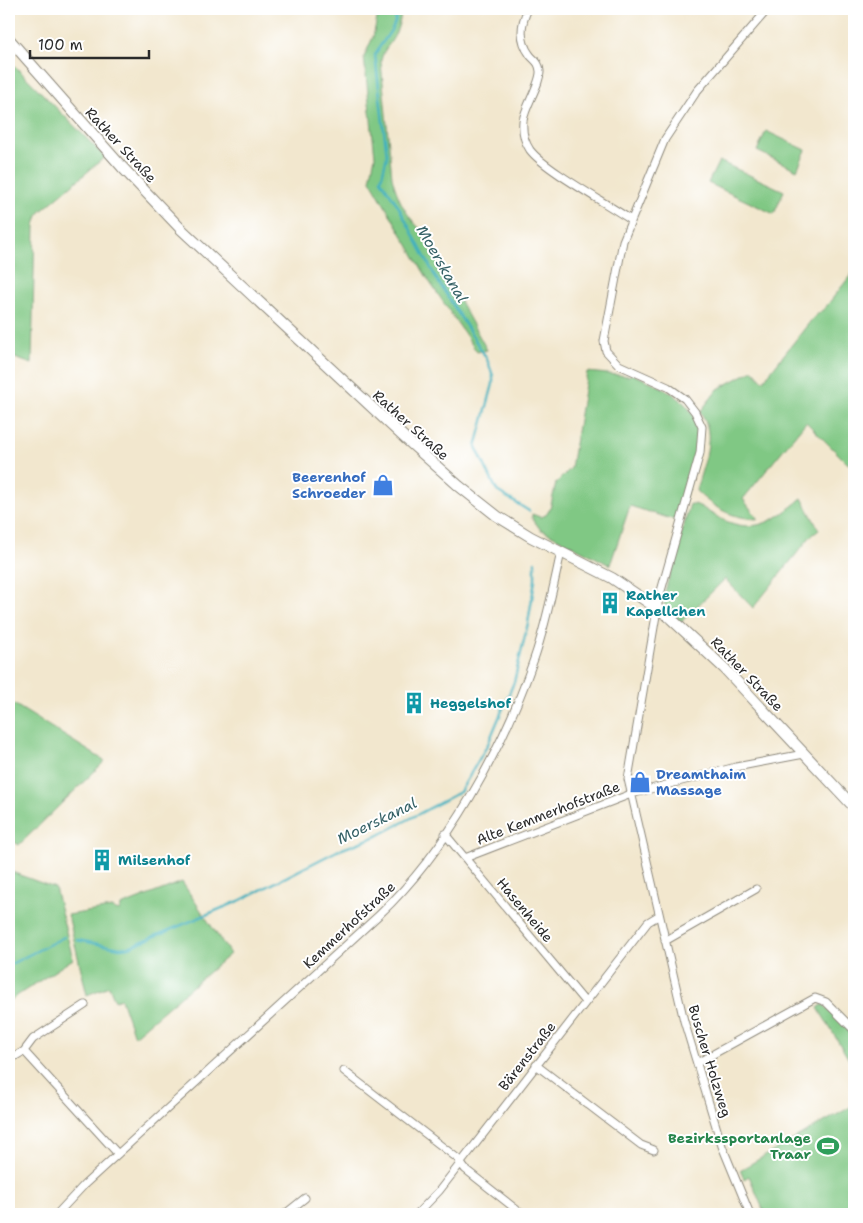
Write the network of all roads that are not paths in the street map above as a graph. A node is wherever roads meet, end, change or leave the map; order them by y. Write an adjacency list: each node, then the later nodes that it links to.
1 (528, 9): 6 (street)
2 (768, 9): 6 (street, Alte Kemmerhofstraße)
3 (9, 39): 5 (street, Rather Straße)
4 (9, 50): 5 (street, Rather Straße)
5 (36, 71): 7 (street, Rather Straße)
6 (630, 220): 8 (street, Alte Kemmerhofstraße)
7 (561, 552): 8 (street, Rather Straße); 12 (street, Kemmerhofstraße)
8 (657, 609): 9 (street, Rather Straße); 10 (street, Alte Kemmerhofstraße)
9 (804, 754): 10 (street); 11 (street, Rather Straße)
10 (631, 794): 13 (street, Alte Kemmerhofstraße); 15 (street, Buscher Holzweg)
11 (854, 807)
12 (445, 834): 13 (street, Hasenheide); 26 (street, Kemmerhofstraße)
13 (465, 858): 17 (street, Hasenheide)
14 (756, 889): 16 (street)
15 (658, 916): 16 (street, Buscher Holzweg); 17 (street, Bärenstraße)
16 (665, 941): 22 (street, Buscher Holzweg)
17 (585, 1002): 23 (street, Bärenstraße)
18 (85, 1005): 20 (street)
19 (854, 1030): 22 (street)
20 (24, 1051): 21 (street); 26 (street)
21 (9, 1060)
22 (697, 1063): 33 (street, Buscher Holzweg)
23 (536, 1065): 25 (street); 27 (street, Bärenstraße)
24 (344, 1071): 27 (street)
25 (654, 1150)
26 (118, 1154): 29 (street, Kemmerhofstraße)
27 (461, 1163): 31 (street, Bärenstraße); 32 (street)
28 (305, 1198): 30 (street)
29 (57, 1214)
30 (285, 1214)
31 (417, 1214)
32 (522, 1214)
33 (750, 1214)

